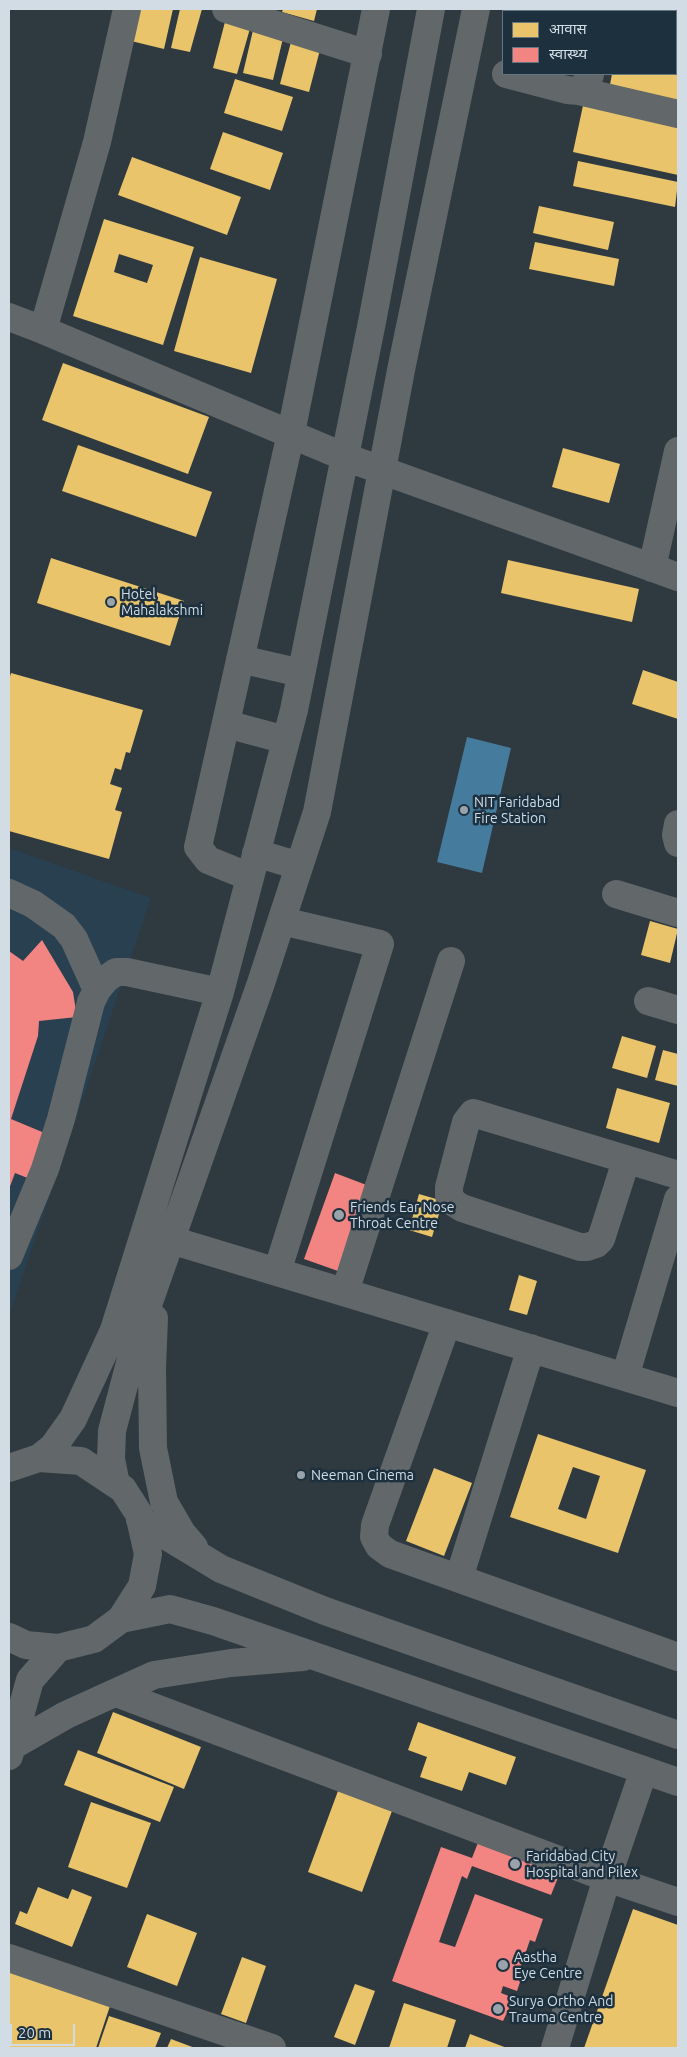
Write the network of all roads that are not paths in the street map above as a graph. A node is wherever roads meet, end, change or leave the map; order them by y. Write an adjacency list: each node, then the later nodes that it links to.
1 (127, 9): 13 (street)
2 (226, 9): 6 (street)
3 (376, 9): 6 (street)
4 (431, 9): 16 (street)
5 (476, 9): 7 (street)
6 (368, 54): 14 (street)
7 (466, 63): 8 (street); 17 (street)
8 (502, 72)
9 (512, 75): 10 (street)
10 (585, 82): 11 (street)
11 (678, 114)
12 (9, 317): 13 (street)
13 (44, 330): 14 (street)
14 (291, 433): 16 (street); 20 (street)
15 (678, 451): 18 (street)
16 (345, 457): 17 (street); 21 (street)
17 (382, 470): 18 (street); 27 (street)
18 (652, 568): 19 (street)
19 (678, 578)
20 (240, 659): 21 (street); 22 (street)
21 (302, 673): 23 (street)
22 (226, 724): 23 (street); 26 (street)
23 (286, 740): 26 (street)
24 (678, 824): 25 (street)
25 (678, 843)
26 (253, 865): 27 (street); 34 (street)
27 (299, 866): 31 (street)
28 (9, 893): 33 (street)
29 (616, 894): 30 (street)
30 (678, 912)
31 (282, 920): 40 (street); 42 (street)
32 (451, 961): 44 (street)
33 (97, 990): 34 (street); 41 (street)
34 (220, 992): 49 (street)
35 (648, 1001): 36 (street)
36 (678, 1010)
37 (626, 1161): 37 (street); 38 (street)
38 (678, 1175)
39 (678, 1198): 47 (street)
40 (171, 1240): 42 (street); 43 (street)
41 (9, 1256)
42 (277, 1272): 44 (street)
43 (156, 1284): 51 (street); 53 (street)
44 (345, 1292): 45 (street)
45 (447, 1323): 46 (street); 54 (street)
46 (531, 1348): 47 (street); 54 (street)
47 (625, 1377): 48 (street)
48 (678, 1393)
49 (39, 1458): 50 (street); 51 (street)
50 (9, 1468)
51 (116, 1484): 52 (street)
52 (140, 1520): 53 (street); 55 (street)
53 (205, 1559): 61 (street)
54 (460, 1578): 59 (street)
55 (121, 1619): 57 (street); 58 (street)
56 (9, 1637): 57 (street)
57 (58, 1648): 62 (street)
58 (314, 1656): 60 (street); 63 (street)
59 (678, 1657)
60 (116, 1693): 62 (street); 65 (street)
61 (678, 1735)
62 (10, 1751)
63 (644, 1770): 64 (street); 65 (street)
64 (678, 1782)
65 (607, 1878): 66 (street); 69 (street)
66 (678, 1902)
67 (9, 1958): 68 (street)
68 (272, 2048)
69 (555, 2048)

